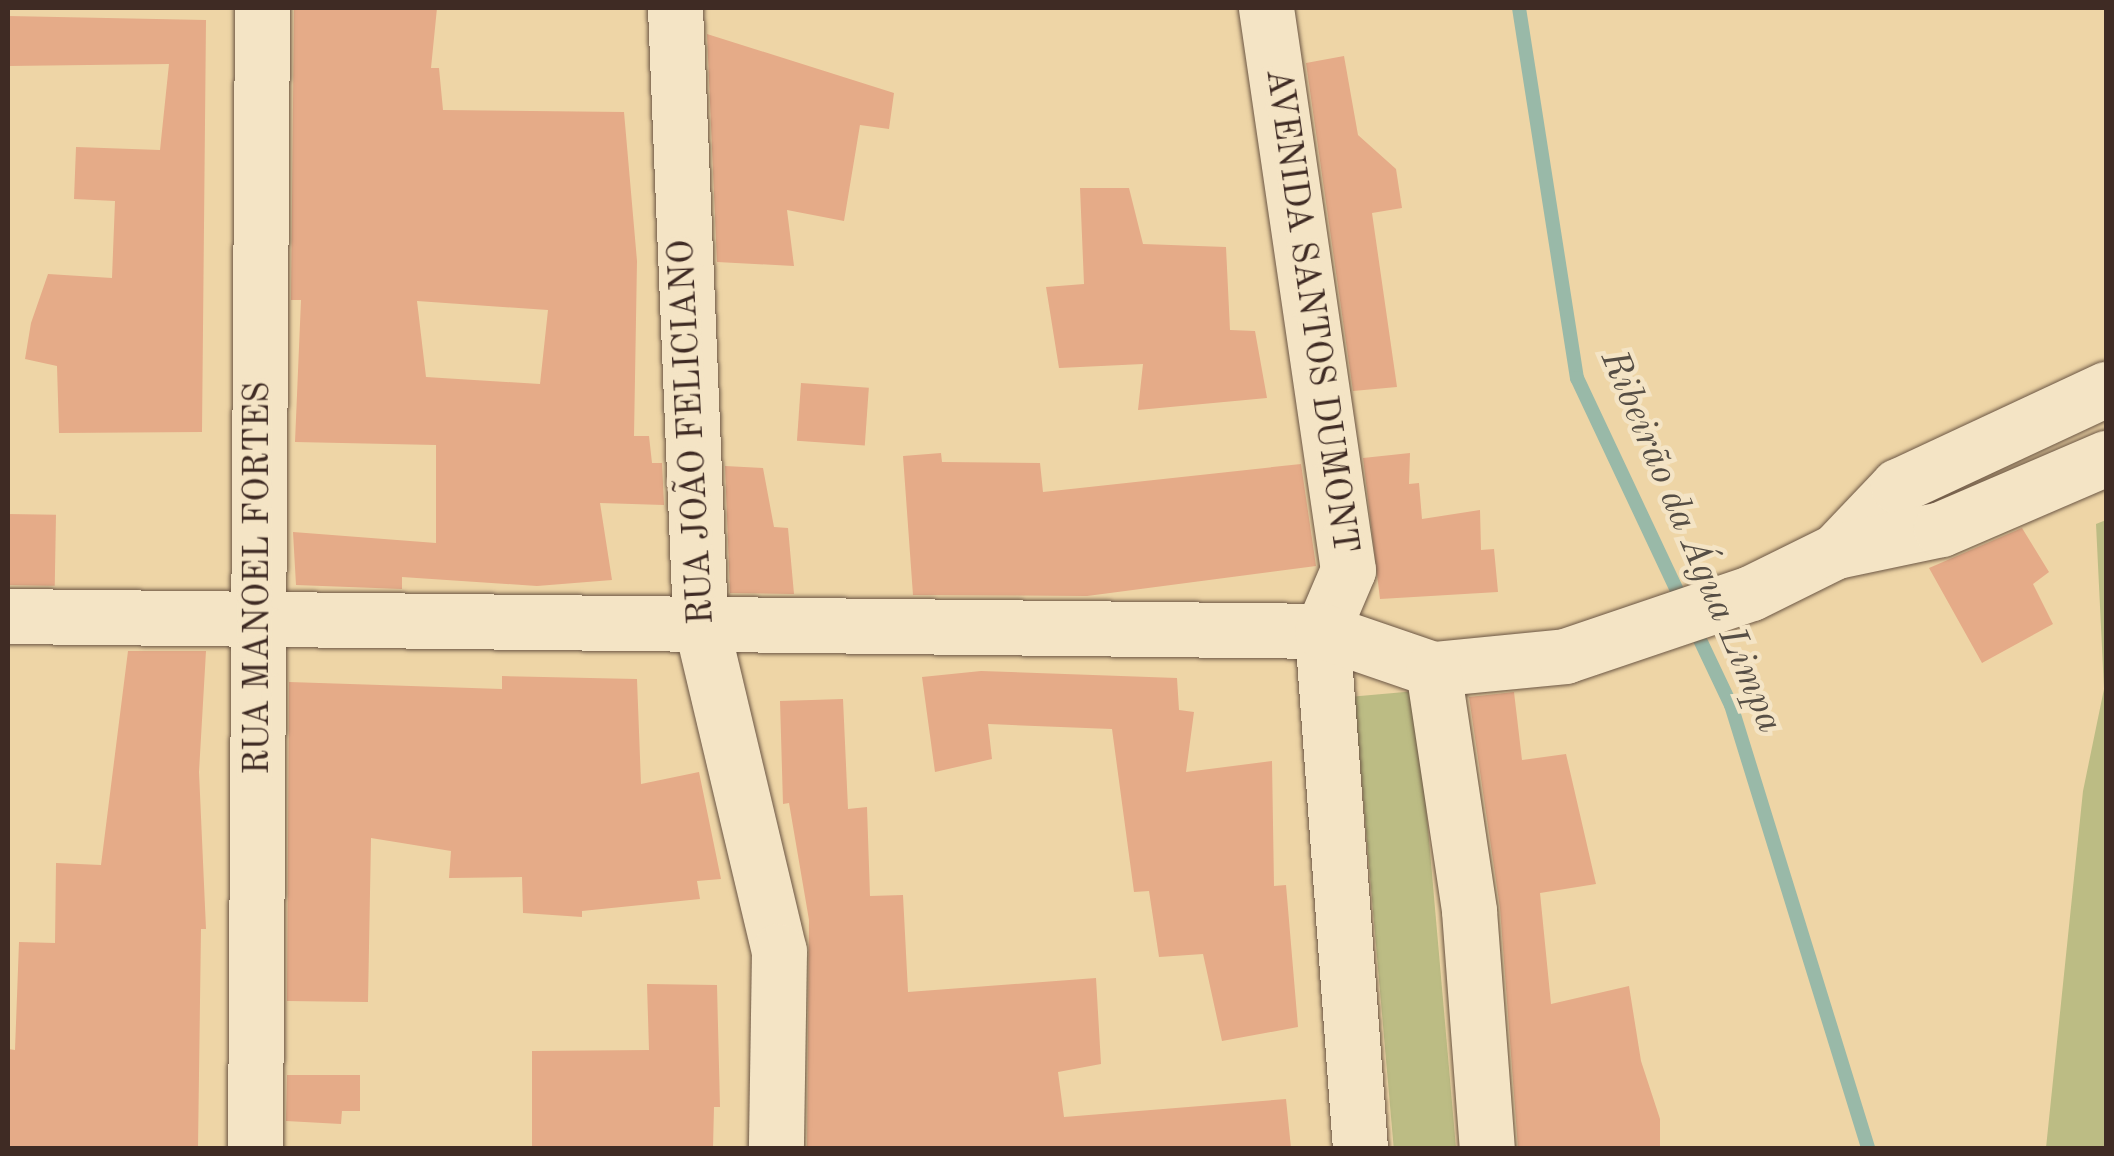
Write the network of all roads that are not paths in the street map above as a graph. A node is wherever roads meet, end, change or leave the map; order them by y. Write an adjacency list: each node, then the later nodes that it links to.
1 (262, 8): 8 (street, RUA MANOEL FORTES)
2 (675, 8): 9 (street, RUA JOÃO FELICIANO)
3 (1266, 8): 10 (street, AVENIDA SANTOS DUMONT)
4 (2106, 389): 6 (street)
5 (2106, 458): 6 (street)
6 (1836, 552): 11 (street)
7 (8, 616): 8 (street)
8 (260, 616): 9 (street); 12 (street, RUA MANOEL FORTES)
9 (700, 620): 10 (street); 13 (street, RUA JOÃO FELICIANO)
10 (1322, 631): 11 (street); 14 (street, AVENIDA SANTOS DUMONT)
11 (1433, 669): 15 (street)
12 (254, 1148)
13 (776, 1148)
14 (1360, 1148)
15 (1487, 1148)

